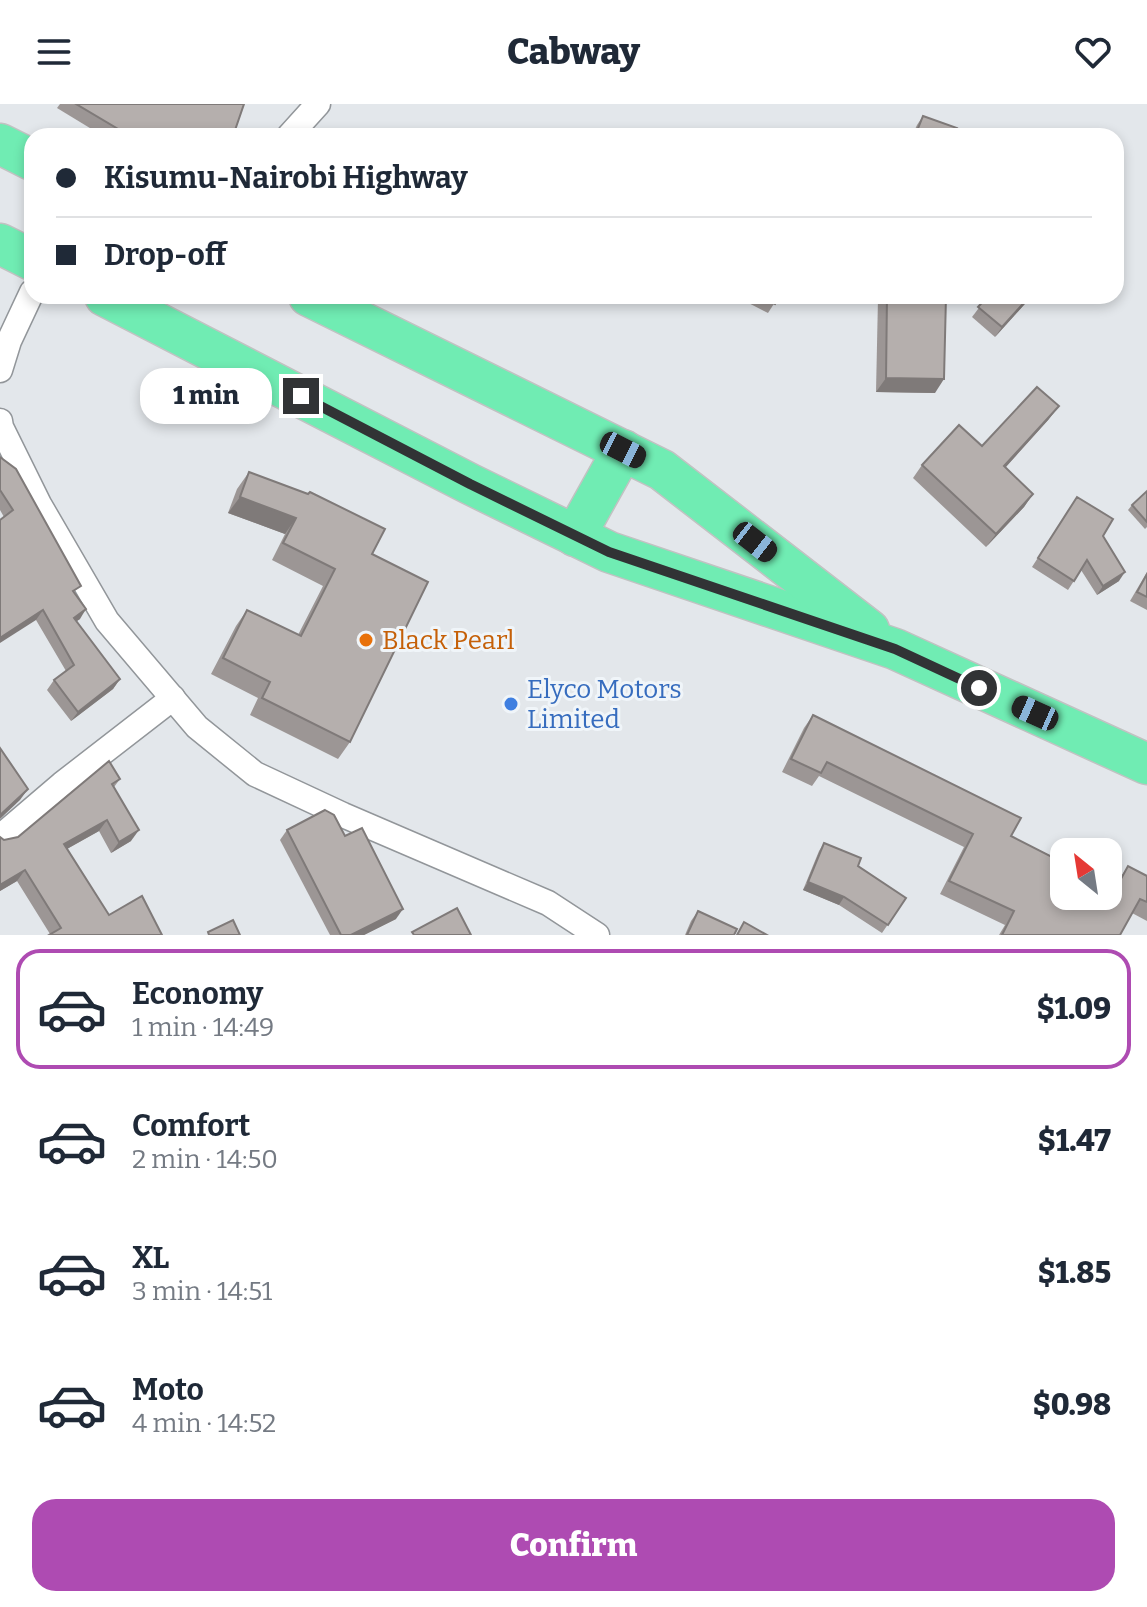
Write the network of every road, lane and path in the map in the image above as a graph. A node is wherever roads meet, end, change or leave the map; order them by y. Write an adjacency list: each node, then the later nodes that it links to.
1 (318, 104): 2 (street)
2 (296, 128)
3 (0, 144): 4 (highway)
4 (24, 156)
5 (0, 244): 6 (highway)
6 (24, 256)
7 (26, 304): 10 (street)
8 (121, 304): 14 (highway)
9 (325, 304): 13 (highway)
10 (4, 344): 11 (street)
11 (0, 370)
12 (0, 421): 16 (street)
13 (623, 450): 14 (highway); 15 (highway)
14 (575, 536): 15 (highway)
15 (895, 649): 17 (highway)
16 (173, 698): 18 (street); 19 (street)
17 (1147, 764)
18 (0, 837)
19 (597, 935)

